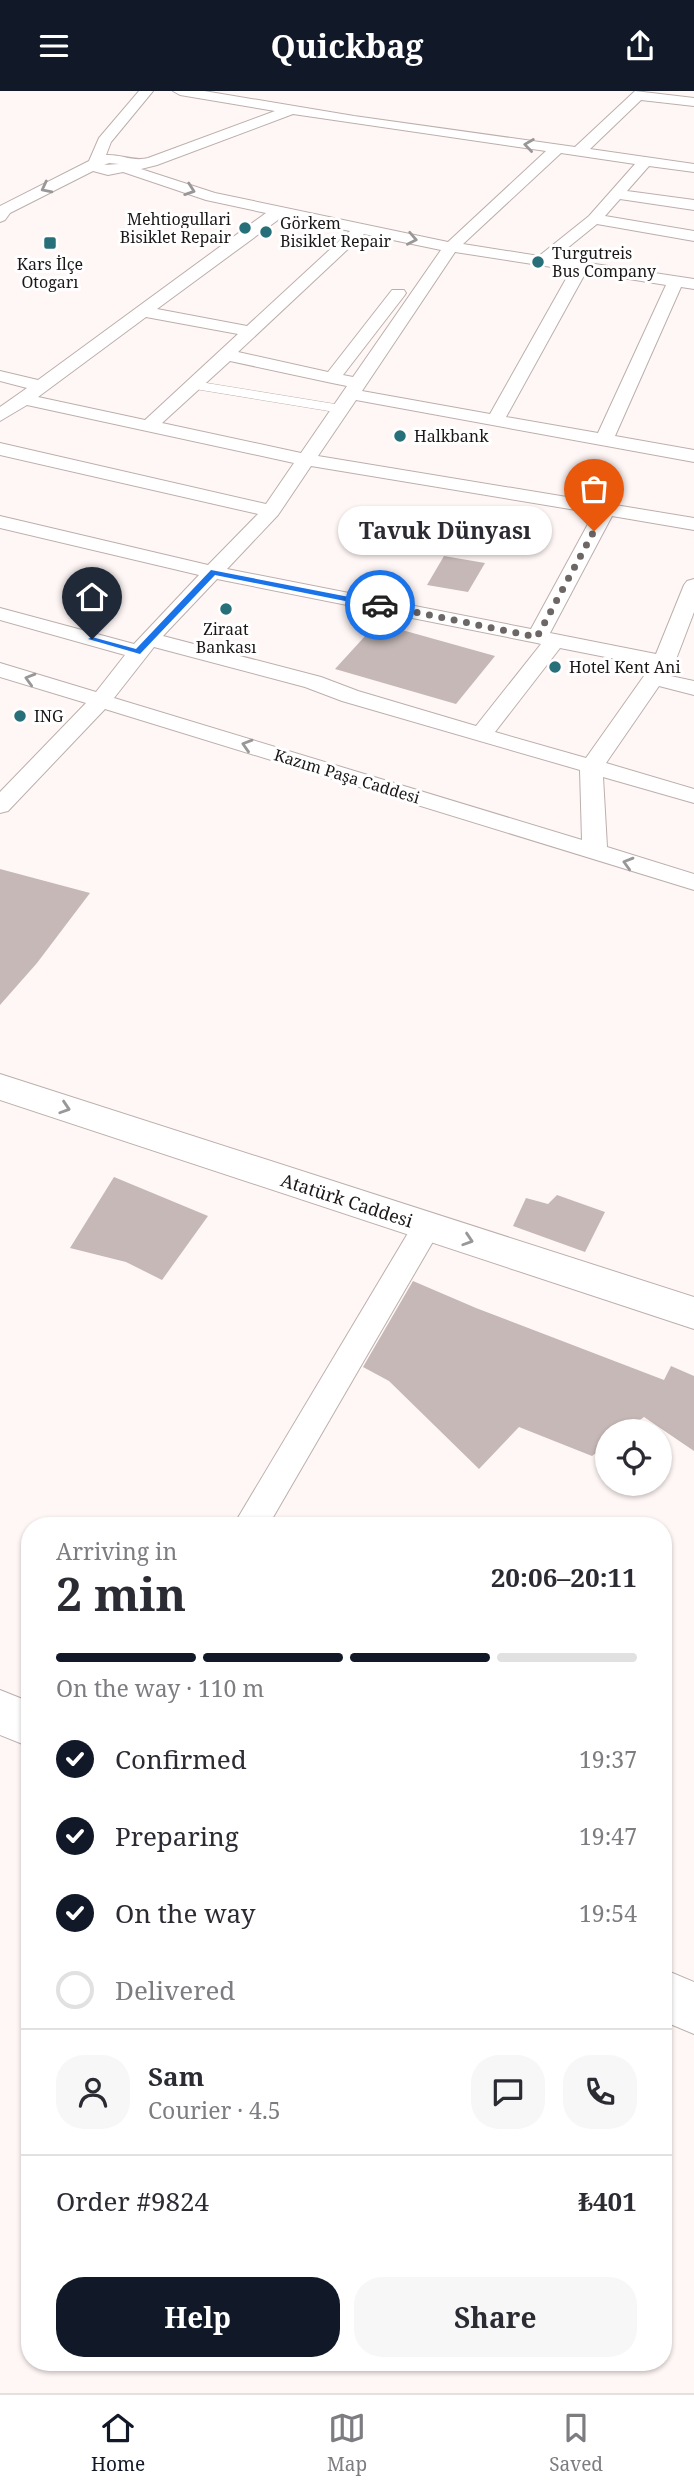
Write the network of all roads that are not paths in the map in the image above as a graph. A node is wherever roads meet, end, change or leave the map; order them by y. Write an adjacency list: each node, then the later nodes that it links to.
1 (146, 91): 9 (street)
2 (180, 91): 5 (street)
3 (640, 94): 4 (street); 7 (street)
4 (694, 102)
5 (294, 109): 6 (street, one-way to 5); 11 (street)
6 (557, 149): 7 (street); 21 (street)
7 (578, 152): 8 (street)
8 (645, 161): 10 (street); 14 (street)
9 (95, 164): 11 (street); 17 (street, one-way to 17)
10 (694, 168)
11 (122, 169): 12 (street); 16 (street, one-way to 16)
12 (95, 182)
13 (71, 194): 17 (street)
14 (616, 194): 15 (street); 18 (street)
15 (694, 205)
16 (278, 212): 19 (street); 25 (street)
17 (0, 219)
18 (594, 219): 20 (street); 22 (street)
19 (361, 229): 21 (street, one-way to 21); 26 (street)
20 (694, 236)
21 (449, 251): 22 (street); 29 (street); 32 (street)
22 (542, 261): 23 (street)
23 (581, 267): 24 (street); 35 (street)
24 (685, 282): 37 (street)
25 (142, 311): 26 (street); 31 (street)
26 (252, 332): 27 (street)
27 (228, 355): 29 (street); 30 (street)
28 (0, 376): 31 (street)
29 (332, 378): 32 (street)
30 (194, 385): 32 (street); 36 (street)
31 (41, 386): 33 (street)
32 (350, 396): 35 (street); 40 (street)
33 (24, 399): 34 (street); 36 (street)
34 (0, 416)
35 (495, 420): 37 (street)
36 (149, 426): 40 (street)
37 (604, 440): 39 (street)
38 (0, 449): 42 (street)
39 (694, 456)
40 (306, 460): 41 (street); 42 (street)
41 (606, 509): 44 (street); 48 (street)
42 (271, 511): 45 (street)
43 (0, 522): 45 (street)
44 (694, 524)
45 (214, 572): 48 (street); 49 (street)
46 (694, 585): 51 (street)
47 (0, 614): 49 (street)
48 (546, 639): 51 (street); 54 (street)
49 (143, 645): 53 (street); 54 (street)
50 (0, 670): 53 (street, Kazım Paşa Caddesi, one-way to 50)
51 (658, 670): 52 (street); 55 (street)
52 (694, 688)
53 (101, 700): 57 (street); 58 (street, Kazım Paşa Caddesi, one-way to 53)
54 (481, 735): 55 (street)
55 (592, 768): 56 (street); 58 (street)
56 (694, 796)
57 (0, 806)
58 (594, 853): 59 (street, Kazım Paşa Caddesi, one-way to 58)
59 (694, 882)
60 (0, 1087): 61 (street, Atatürk Caddesi, one-way to 61)
61 (427, 1226): 62 (street, Atatürk Caddesi, one-way to 62); 63 (street)
62 (694, 1313)
63 (255, 1517)
64 (0, 1712): 65 (street)
65 (21, 1721)
66 (672, 1999): 67 (street)
67 (694, 2008)

